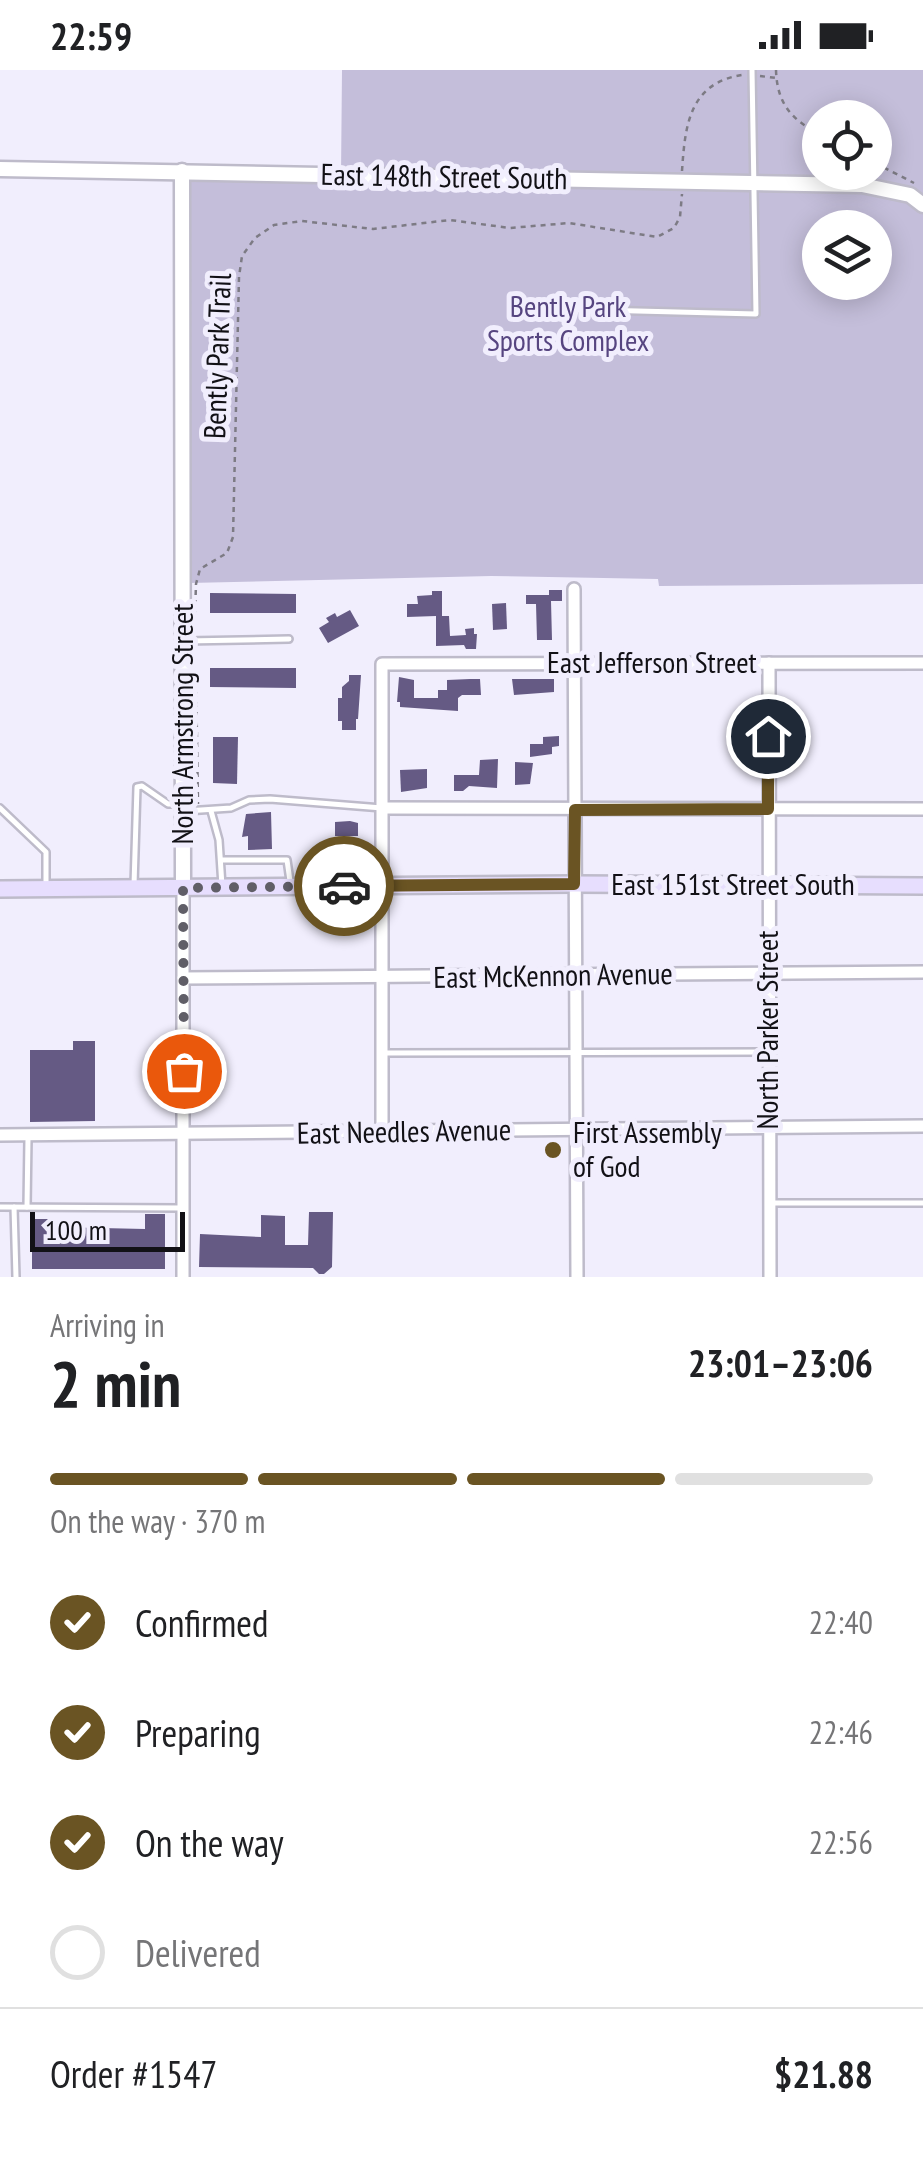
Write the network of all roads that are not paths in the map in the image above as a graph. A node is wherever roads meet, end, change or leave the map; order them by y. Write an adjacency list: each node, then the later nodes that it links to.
1 (752, 73): 4 (lane)
2 (0, 169): 3 (street, East 148th Street South)
3 (182, 171): 4 (street, East 148th Street South); 13 (street, North Armstrong Street)
4 (753, 183): 5 (street, East 148th Street South); 10 (lane)
5 (802, 184)
6 (889, 190): 9 (street)
7 (892, 190): 8 (street, East 148th Street South)
8 (923, 206)
9 (923, 216)
10 (519, 308)
11 (574, 589): 15 (street)
12 (288, 639): 13 (lane)
13 (187, 640): 18 (street, North Armstrong Street)
14 (769, 662): 15 (street, East Jefferson Street); 16 (street, East Jefferson Street); 21 (street, North Parker Street)
15 (576, 663): 19 (street, East Jefferson Street); 22 (street)
16 (923, 663)
17 (0, 808): 31 (lane)
18 (188, 808): 23 (lane); 32 (lane); 33 (street, North Armstrong Street)
19 (382, 808): 22 (street); 23 (lane); 26 (street)
20 (923, 808): 21 (street)
21 (768, 809): 22 (street); 27 (street, North Parker Street)
22 (575, 810): 25 (street)
23 (211, 811): 24 (lane)
24 (222, 860): 29 (lane); 34 (lane)
25 (574, 884): 26 (main road, East 151st Street South); 27 (main road, East 151st Street South); 36 (street)
26 (381, 886): 29 (main road, East 151st Street South); 39 (street)
27 (768, 886): 28 (main road, East 151st Street South); 37 (street, North Parker Street)
28 (923, 886)
29 (290, 887): 34 (main road, East 151st Street South)
30 (0, 888): 31 (main road, East 151st Street South)
31 (46, 888): 32 (main road, East 151st Street South)
32 (134, 888): 33 (main road, East 151st Street South)
33 (183, 888): 34 (main road, East 151st Street South); 38 (street, North Armstrong Street)
34 (222, 888)
35 (923, 972): 37 (street, East McKennon Avenue)
36 (576, 974): 37 (street, East McKennon Avenue); 39 (street, East McKennon Avenue); 40 (street)
37 (768, 974): 41 (street, North Parker Street)
38 (184, 978): 39 (street, East McKennon Avenue); 47 (street, North Armstrong Street)
39 (382, 978): 42 (street)
40 (575, 1052): 41 (lane); 42 (lane); 46 (street)
41 (768, 1052): 44 (street, North Parker Street)
42 (382, 1053): 45 (street)
43 (923, 1126): 44 (street, East Needles Avenue)
44 (768, 1128): 46 (street, East Needles Avenue); 50 (street, North Parker Street)
45 (382, 1130): 46 (street, East Needles Avenue); 47 (street, East Needles Avenue)
46 (574, 1130): 58 (street)
47 (184, 1134): 49 (street, East Needles Avenue); 55 (street, North Armstrong Street)
48 (0, 1135): 49 (street, East Needles Avenue)
49 (28, 1135): 54 (lane)
50 (769, 1203): 51 (lane); 59 (street, North Parker Street)
51 (923, 1203)
52 (0, 1207): 53 (lane)
53 (14, 1208): 54 (lane); 56 (lane)
54 (27, 1208): 55 (lane)
55 (183, 1208): 57 (street, North Armstrong Street)
56 (16, 1277)
57 (183, 1277)
58 (577, 1277)
59 (770, 1277)

